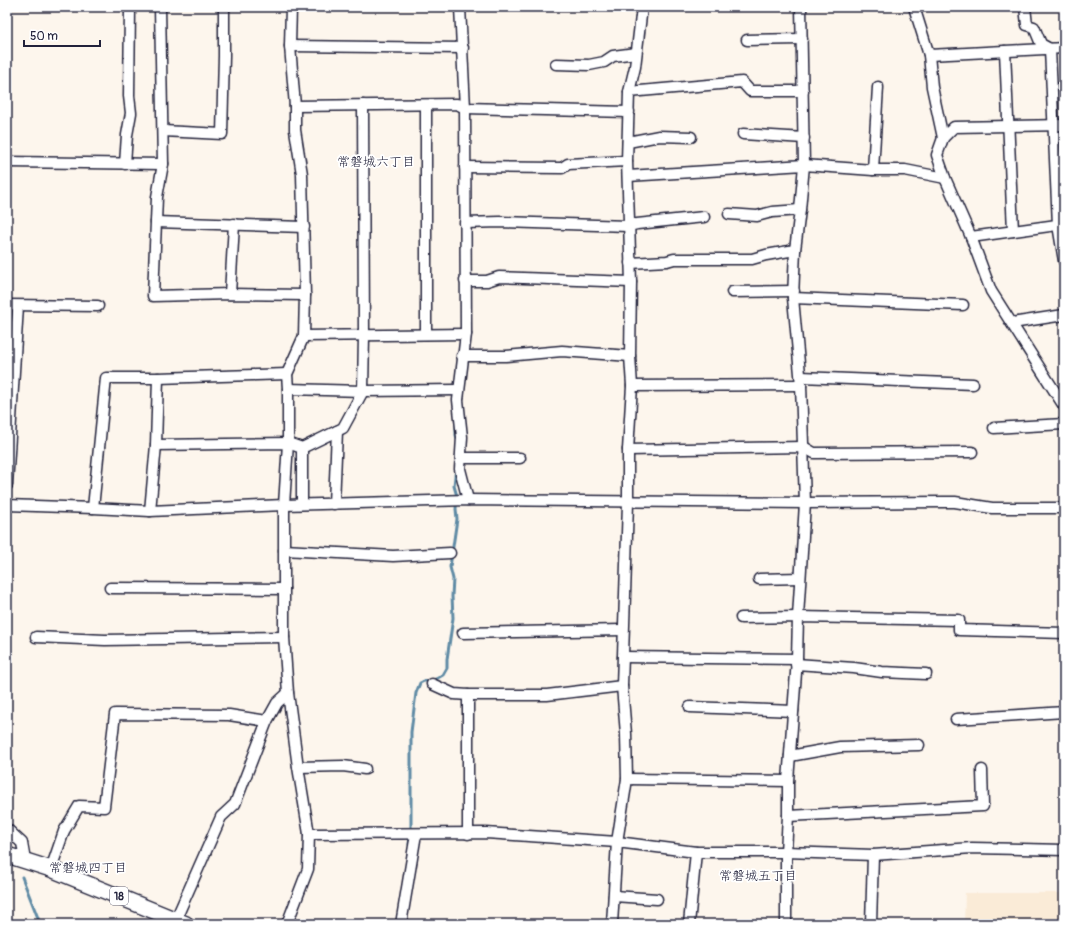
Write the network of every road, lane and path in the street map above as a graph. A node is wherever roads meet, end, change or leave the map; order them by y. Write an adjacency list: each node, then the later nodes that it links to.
1 (130, 7): 39 (street)
2 (160, 7): 31 (street)
3 (224, 7): 31 (street)
4 (291, 7): 12 (street)
5 (460, 7): 13 (street)
6 (642, 7): 17 (street)
7 (801, 7): 10 (street)
8 (914, 7): 18 (street)
9 (1025, 7): 15 (street)
10 (802, 39): 11 (street); 21 (street)
11 (747, 40)
12 (290, 46): 13 (street); 24 (street)
13 (462, 48): 26 (street)
14 (1064, 48): 15 (street)
15 (1050, 49): 16 (street); 28 (street)
16 (1005, 51): 18 (street); 30 (street)
17 (636, 53): 19 (street); 22 (street)
18 (929, 55): 35 (street)
19 (556, 64)
20 (878, 87): 43 (street)
21 (803, 91): 22 (street); 34 (street)
22 (629, 92): 27 (street)
23 (426, 105): 25 (street); 26 (street); 72 (street)
24 (295, 106): 25 (street); 54 (street)
25 (363, 106): 74 (street)
26 (466, 108): 27 (street); 42 (street)
27 (629, 112): 36 (street)
28 (1053, 124): 29 (street); 30 (street); 52 (street)
29 (1064, 124)
30 (1008, 126): 35 (street); 55 (street)
31 (163, 131): 40 (street)
32 (743, 134): 34 (street)
33 (691, 137): 36 (street)
34 (804, 138): 41 (street)
35 (943, 138): 45 (street)
36 (628, 142): 37 (street)
37 (627, 161): 42 (street); 44 (street)
38 (7, 162): 39 (street)
39 (124, 164): 40 (street)
40 (163, 164): 49 (street)
41 (804, 165): 43 (street); 44 (street); 46 (street)
42 (465, 167): 50 (street)
43 (873, 170): 45 (street)
44 (628, 176): 53 (street)
45 (946, 178): 56 (street)
46 (800, 210): 47 (street); 57 (street)
47 (728, 214)
48 (704, 217): 53 (street)
49 (156, 222): 51 (street); 63 (street)
50 (465, 223): 53 (street); 60 (street)
51 (234, 224): 54 (street); 63 (street)
52 (1061, 224): 55 (street); 58 (street)
53 (628, 226): 59 (street)
54 (304, 227): 64 (street)
55 (1012, 231): 56 (street)
56 (971, 237): 71 (street)
57 (795, 250): 59 (street); 65 (street)
58 (1064, 261)
59 (630, 263): 61 (street)
60 (465, 281): 61 (street); 73 (street)
61 (631, 282): 77 (street)
62 (732, 292): 65 (street)
63 (230, 294): 64 (street)
64 (305, 295): 75 (street)
65 (794, 295): 66 (street); 80 (street)
66 (963, 305)
67 (7, 306): 68 (street)
68 (18, 306): 69 (street); 98 (street)
69 (98, 306)
70 (1064, 315): 71 (street)
71 (1012, 324): 86 (street)
72 (426, 334): 73 (street); 74 (street)
73 (466, 334): 76 (street)
74 (364, 335): 75 (street); 85 (street)
75 (304, 336): 78 (street)
76 (462, 356): 77 (street); 84 (street)
77 (630, 356): 82 (street)
78 (287, 374): 79 (street); 83 (street)
79 (158, 378): 91 (street); 106 (street)
80 (801, 381): 81 (street); 82 (street); 92 (street)
81 (973, 384)
82 (632, 386): 94 (street)
83 (288, 389): 85 (street); 90 (street)
84 (458, 390): 85 (street); 96 (street)
85 (363, 391): 89 (street)
86 (1064, 406)
87 (1064, 424): 88 (street)
88 (994, 428)
89 (337, 431): 93 (street); 103 (street)
90 (288, 443): 91 (street); 93 (street); 105 (street)
91 (156, 445): 108 (street)
92 (804, 447): 94 (street); 95 (street); 101 (street)
93 (302, 448): 102 (street)
94 (628, 450): 100 (street)
95 (972, 452)
96 (461, 458): 97 (street); 99 (street)
97 (520, 458)
98 (7, 485)
99 (468, 500): 100 (street); 103 (street)
100 (628, 502): 101 (street); 117 (street)
101 (805, 503): 107 (street); 111 (street)
102 (302, 504): 103 (street); 105 (street)
103 (334, 504)
104 (7, 505): 106 (street)
105 (284, 505): 108 (street); 109 (street)
106 (93, 508): 108 (street)
107 (1064, 508)
108 (150, 511)
109 (284, 550): 110 (street); 114 (street)
110 (450, 553)
111 (800, 578): 112 (street); 115 (street)
112 (760, 579)
113 (110, 588): 114 (street)
114 (284, 589): 121 (street)
115 (798, 617): 116 (street); 119 (street); 123 (street)
116 (741, 618)
117 (623, 630): 118 (street); 122 (street)
118 (463, 634)
119 (1064, 634)
120 (36, 637): 121 (street)
121 (284, 637): 127 (street)
122 (623, 657): 123 (street); 126 (street)
123 (797, 662): 124 (street); 130 (street)
124 (926, 674)
125 (432, 684): 128 (street)
126 (622, 686): 128 (street); 139 (street)
127 (288, 693): 133 (street); 136 (street)
128 (468, 695): 145 (street)
129 (690, 707): 130 (street)
130 (793, 711): 135 (street)
131 (1064, 712): 132 (street)
132 (956, 719)
133 (267, 721): 153 (street); 156 (street)
134 (919, 745): 135 (street)
135 (790, 756): 140 (street)
136 (298, 767): 137 (street); 143 (street)
137 (365, 769)
138 (982, 770): 141 (street)
139 (626, 779): 140 (street); 146 (street)
140 (788, 781): 141 (street)
141 (788, 816): 149 (street)
142 (7, 829): 152 (street)
143 (309, 834): 144 (street); 157 (street)
144 (416, 834): 145 (street); 158 (street)
145 (468, 834): 146 (street)
146 (616, 842): 148 (street); 154 (street)
147 (1064, 850): 151 (street)
148 (696, 852): 149 (street); 160 (street)
149 (786, 852): 151 (street); 161 (street)
150 (7, 855): 152 (highway, 18)
151 (873, 855): 162 (street)
152 (25, 860): 153 (highway, 18)
153 (51, 870): 156 (highway, 18)
154 (614, 896): 155 (street); 159 (street)
155 (657, 899)
156 (181, 922)
157 (287, 924)
158 (401, 924)
159 (612, 924)
160 (689, 924)
161 (786, 924)
162 (871, 924)

